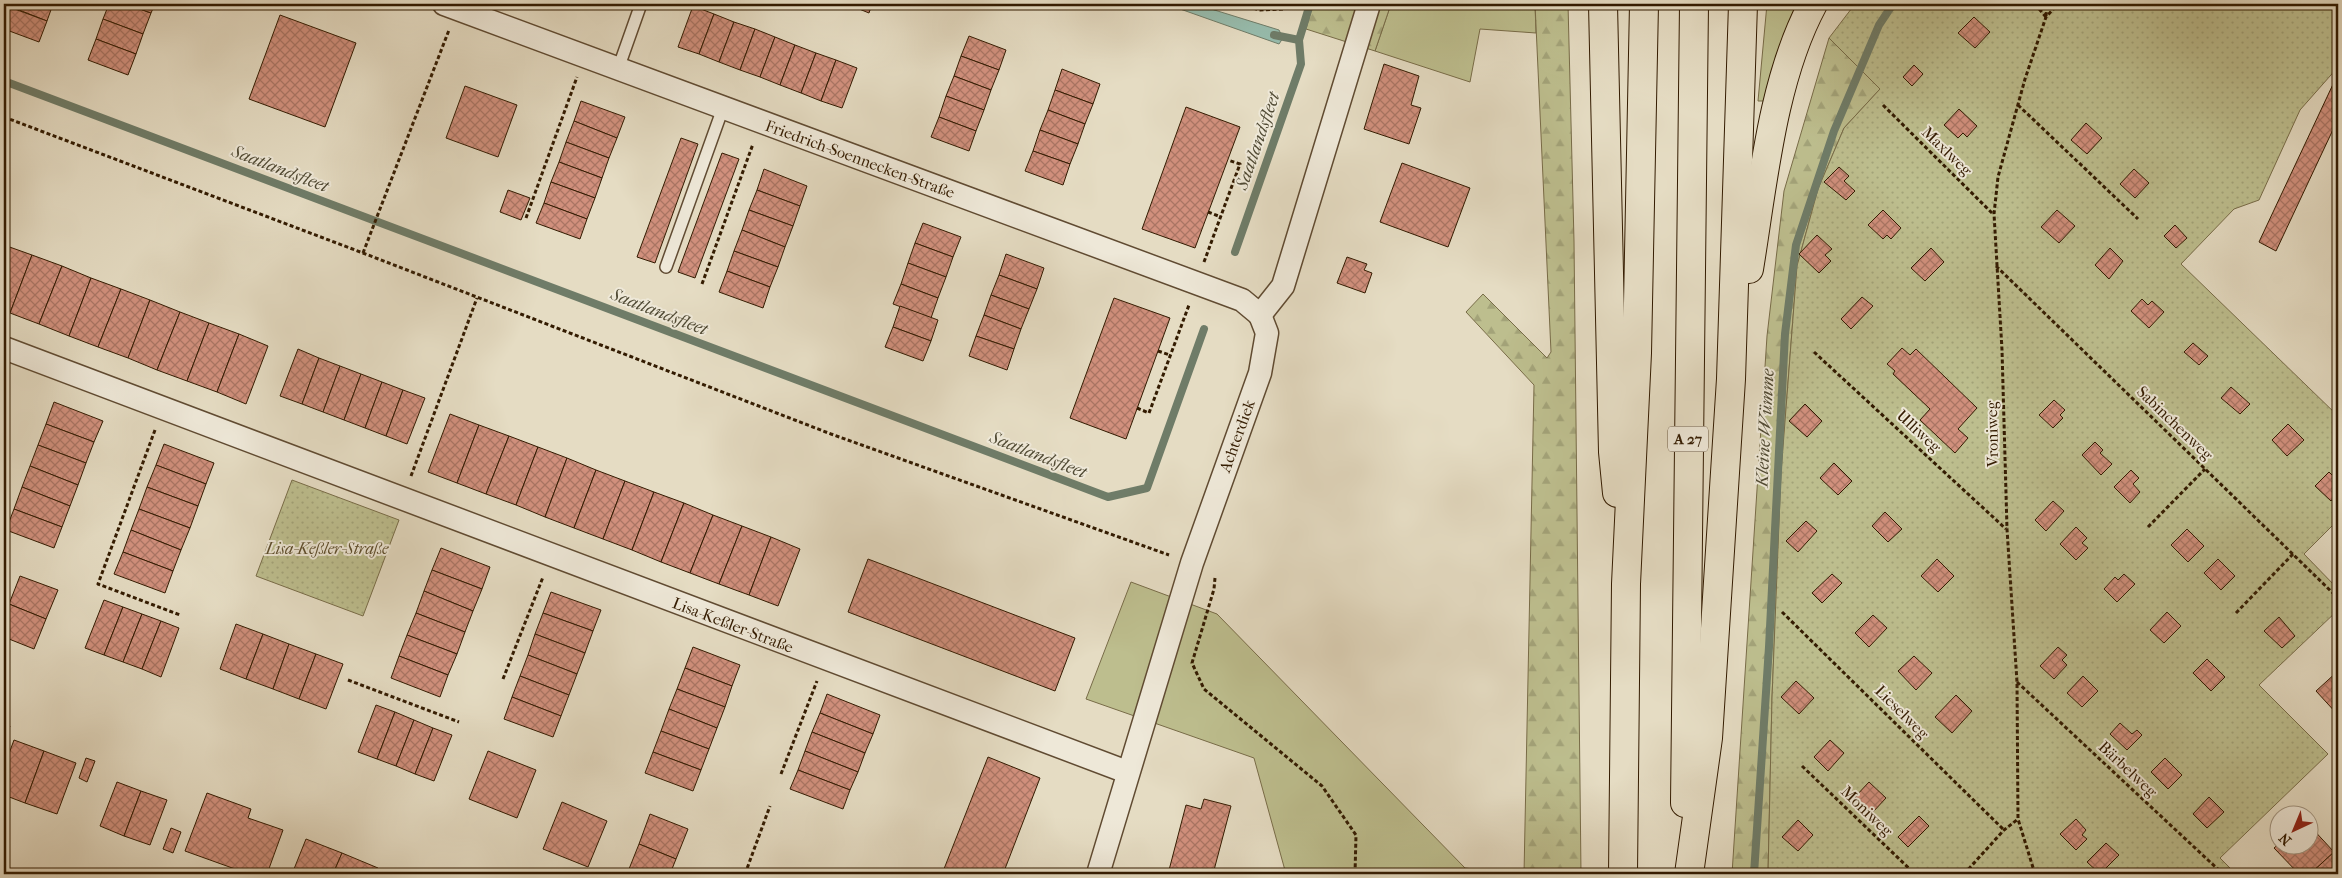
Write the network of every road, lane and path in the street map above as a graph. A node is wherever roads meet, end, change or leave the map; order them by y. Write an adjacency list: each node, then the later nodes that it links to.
1 (641, 4): 16 (lane)
2 (1241, 4): 3 (path)
3 (1287, 4)
4 (1369, 4): 32 (street)
5 (1603, 4): 46 (highway)
6 (1644, 4): 46 (highway)
7 (1694, 4): 66 (highway, A 27)
8 (1743, 4): 37 (highway)
9 (1813, 4): 37 (highway)
10 (2035, 4): 14 (path)
11 (2047, 4): 14 (path)
12 (2058, 4): 14 (path, Vroniweg)
13 (453, 5): 15 (street, Friedrich-Soennecken-Straße); 27 (path)
14 (2046, 16): 17 (path, Vroniweg)
15 (585, 56): 16 (street, Friedrich-Soennecken-Straße); 25 (path)
16 (618, 69): 19 (street, Friedrich-Soennecken-Straße)
17 (2018, 105): 23 (path, Vroniweg); 26 (path)
18 (1883, 106): 23 (path, Maxlweg)
19 (723, 108): 21 (street, Friedrich-Soennecken-Straße); 29 (lane)
20 (4, 117): 27 (path)
21 (761, 122): 30 (path); 32 (street, Friedrich-Soennecken-Straße)
22 (1208, 212): 24 (path)
23 (1994, 214): 28 (path, Vroniweg)
24 (1221, 217)
25 (526, 218)
26 (2138, 219)
27 (363, 253): 31 (path)
28 (1995, 266): 39 (path, Sabinchenweg); 42 (path, Vroniweg)
29 (666, 267)
30 (702, 284)
31 (477, 298): 40 (path); 45 (path)
32 (1260, 314): 45 (street, Achterdiek)
33 (4, 348): 38 (street, Lisa-Keßler-Straße)
34 (1158, 351): 36 (path)
35 (1814, 352): 42 (path, Ulliweg)
36 (1170, 355)
37 (1732, 379): 67 (highway)
38 (163, 409): 40 (street, Lisa-Keßler-Straße); 50 (path)
39 (2205, 469): 41 (path); 43 (path, Sabinchenweg)
40 (403, 500): 44 (street, Lisa-Keßler-Straße)
41 (2148, 527)
42 (2007, 529): 54 (path, Vroniweg)
43 (2293, 554): 47 (path, Sabinchenweg); 49 (path)
44 (551, 556): 51 (street, Lisa-Keßler-Straße); 52 (path)
45 (1192, 563): 57 (street, Achterdiek); 64 (path)
46 (1626, 584): 65 (highway)
47 (2338, 598)
48 (1782, 612): 61 (path, Lieselweg)
49 (2236, 613)
50 (180, 615)
51 (825, 660): 57 (street, Lisa-Keßler-Straße); 58 (path)
52 (504, 679)
53 (348, 680): 55 (path)
54 (2017, 682): 60 (path, Vroniweg); 71 (path, Bärbelweg)
55 (459, 722)
56 (1802, 766): 68 (path, Moniweg)
57 (1127, 772): 63 (street, Achterdiek)
58 (781, 774)
59 (770, 806): 62 (path)
60 (2018, 819): 61 (path); 70 (path, Vroniweg)
61 (2004, 830): 69 (path)
62 (744, 874)
63 (1098, 874)
64 (1355, 874)
65 (1623, 874)
66 (1684, 874)
67 (1689, 874)
68 (1915, 874)
69 (1964, 874)
70 (2035, 874)
71 (2223, 874)

